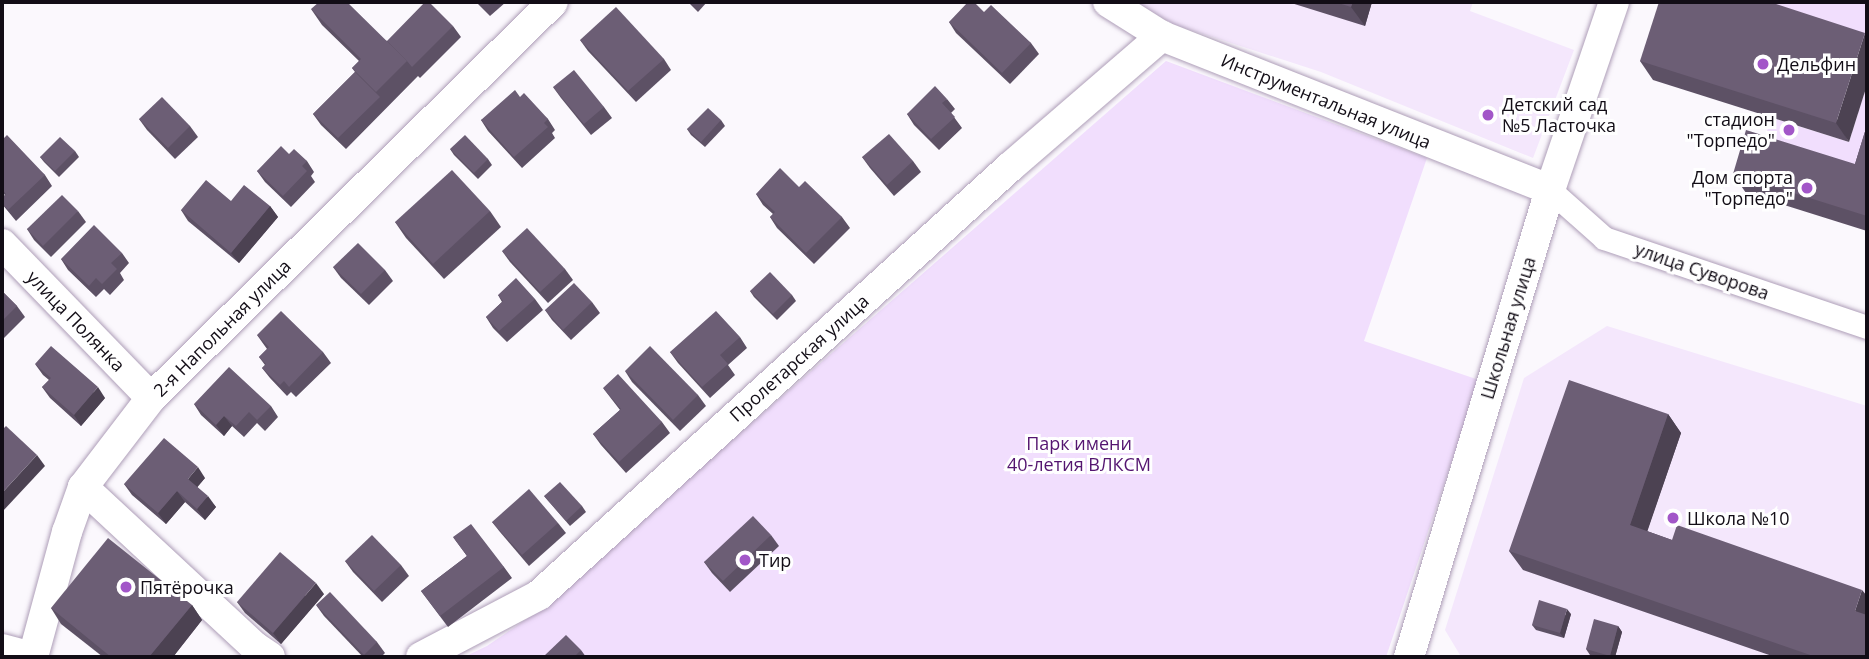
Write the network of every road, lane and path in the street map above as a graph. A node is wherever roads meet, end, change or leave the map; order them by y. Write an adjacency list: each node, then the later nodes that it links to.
1 (553, 2): 8 (street, 2-я Напольная улица)
2 (1108, 2): 4 (street, Инструментальная улица)
3 (1614, 2): 5 (street, Школьная улица)
4 (1162, 36): 5 (street, Инструментальная улица); 13 (street, Пролетарская улица)
5 (1550, 190): 7 (street, улица Суворова); 14 (street, Школьная улица)
6 (2, 244): 8 (street, улица Полянка)
7 (1867, 327)
8 (151, 398): 9 (street, 2-я Напольная улица)
9 (83, 487): 11 (street, 2-я Напольная улица); 12 (street)
10 (2, 649): 11 (street)
11 (33, 657)
12 (270, 657)
13 (421, 657)
14 (1409, 657)

